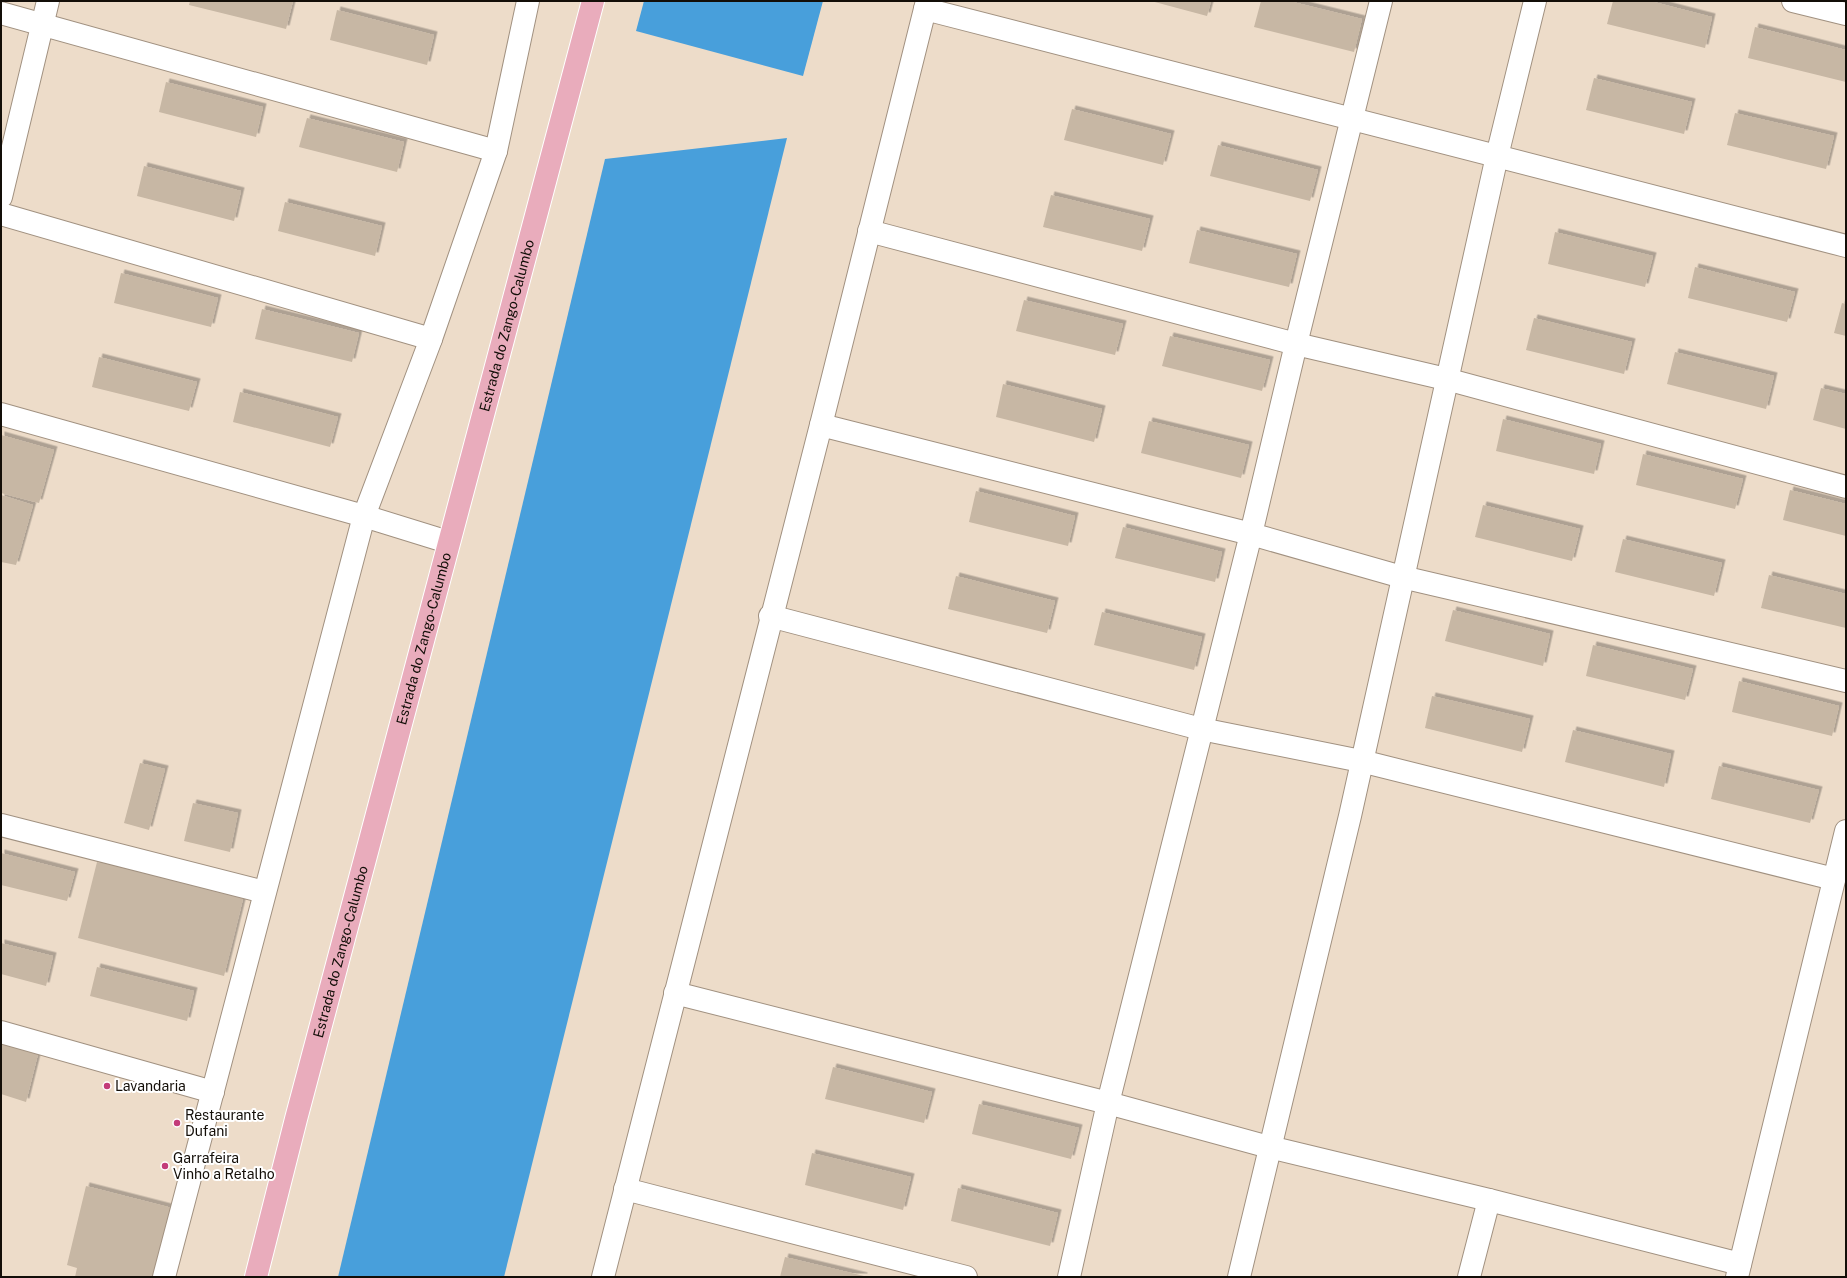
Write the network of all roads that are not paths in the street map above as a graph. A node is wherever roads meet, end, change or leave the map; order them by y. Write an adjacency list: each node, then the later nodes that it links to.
1 (48, 1): 10 (street)
2 (528, 1): 12 (street)
3 (593, 1): 26 (main road, Estrada do Zango-Calumbo)
4 (1381, 1): 11 (street)
5 (1535, 1): 13 (street)
6 (1793, 1): 9 (street)
7 (926, 5): 11 (street); 16 (street)
8 (1, 13): 10 (street)
9 (1846, 14)
10 (43, 24): 12 (street); 14 (street)
11 (1352, 119): 13 (street); 19 (street)
12 (496, 151): 18 (street)
13 (1497, 156): 17 (street); 20 (street)
14 (1, 197)
15 (1, 214): 18 (street)
16 (869, 231): 19 (street); 22 (street)
17 (1846, 246)
18 (430, 339): 24 (street)
19 (1296, 344): 20 (street); 25 (street)
20 (1446, 379): 23 (street); 27 (street)
21 (1, 414): 24 (street)
22 (820, 425): 25 (street); 28 (street)
23 (1846, 486)
24 (364, 516): 26 (street); 35 (street)
25 (1251, 534): 27 (street); 30 (street)
26 (448, 542): 45 (main road, Estrada do Zango-Calumbo)
27 (1402, 577): 29 (street); 31 (street)
28 (770, 616): 30 (street); 36 (street)
29 (1846, 681)
30 (1200, 729): 31 (street); 39 (street)
31 (1361, 761): 34 (street); 40 (street)
32 (1, 825): 35 (street)
33 (1846, 830): 34 (street)
34 (1834, 879): 43 (street)
35 (264, 892): 38 (street)
36 (675, 993): 39 (street); 41 (street)
37 (1, 1032): 38 (street)
38 (213, 1092): 44 (street)
39 (1108, 1103): 40 (street); 48 (street)
40 (1269, 1147): 42 (street); 49 (street)
41 (625, 1189): 46 (street); 47 (street)
42 (1490, 1200): 43 (street); 50 (street)
43 (1739, 1270)
44 (164, 1277)
45 (256, 1277)
46 (603, 1277)
47 (966, 1277)
48 (1069, 1277)
49 (1239, 1277)
50 (1469, 1277)

